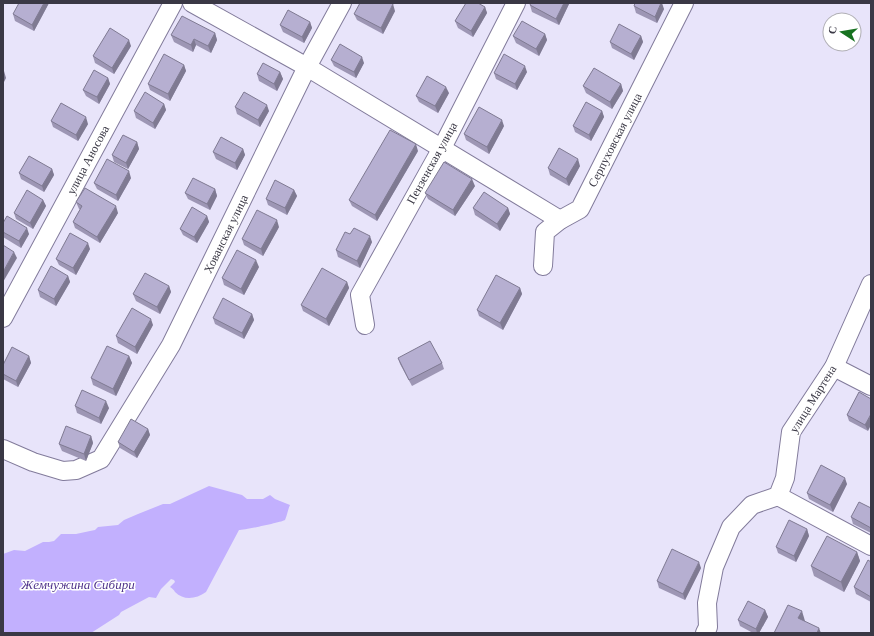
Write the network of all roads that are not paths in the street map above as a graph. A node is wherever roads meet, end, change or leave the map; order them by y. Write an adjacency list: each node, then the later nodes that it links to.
1 (173, 3): 11 (street, улица Аносова)
2 (192, 3): 6 (street)
3 (342, 3): 6 (street, Хованская улица)
4 (516, 3): 7 (street, Пензенская улица)
5 (684, 3): 8 (street, Серпуховская улица)
6 (307, 68): 7 (street); 15 (street, Хованская улица)
7 (442, 148): 8 (street); 12 (street, Пензенская улица)
8 (560, 220): 9 (street, Серпуховская улица)
9 (543, 266)
10 (871, 284): 13 (street, улица Мартена)
11 (3, 318)
12 (365, 325)
13 (834, 367): 14 (street); 16 (street, улица Мартена)
14 (871, 386)
15 (3, 449)
16 (778, 496): 17 (street); 18 (street)
17 (871, 546)
18 (711, 631)

